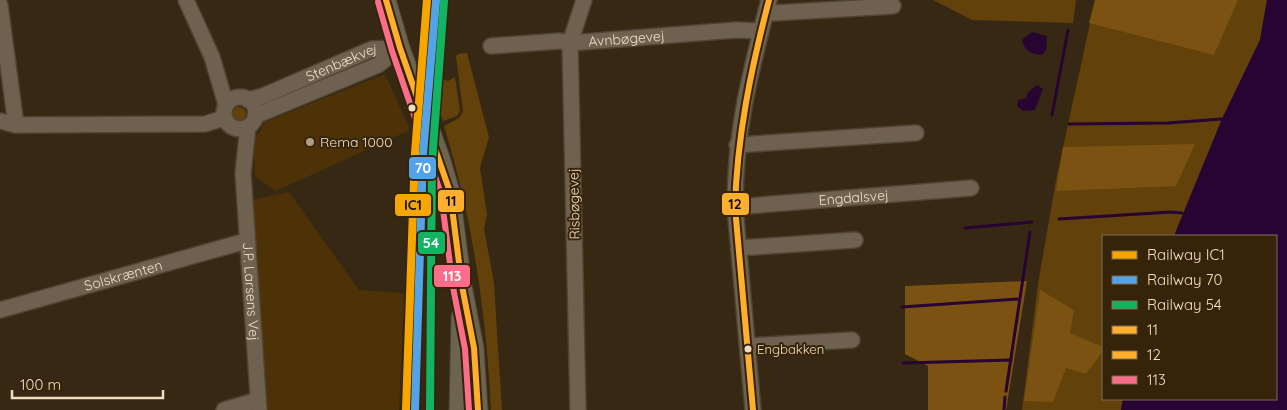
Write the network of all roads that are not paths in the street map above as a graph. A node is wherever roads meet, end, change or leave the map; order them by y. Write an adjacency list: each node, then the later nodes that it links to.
1 (186, 0): 11 (street)
2 (386, 0): 10 (main road)
3 (584, 0): 8 (street, Risbøgevej)
4 (0, 4): 15 (street)
5 (768, 6): 6 (street); 7 (street)
6 (893, 6)
7 (761, 31): 8 (street, Avnbøgevej); 17 (street)
8 (570, 43): 9 (street, Avnbøgevej); 31 (street, Risbøgevej)
9 (491, 46)
10 (400, 48): 12 (street, Stenbækvej); 13 (street, Stenbækvej); 23 (main road)
11 (212, 57): 12 (street); 13 (street)
12 (244, 99): 13 (street, Stenbækvej); 13 (street)
13 (237, 119): 15 (street, Stenbækvej); 21 (street, J.P. Larsens Vej)
14 (0, 121): 15 (street, Stenbækvej)
15 (16, 125)
16 (916, 133): 17 (street)
17 (737, 145): 19 (street)
18 (971, 188): 19 (street, Engdalsvej)
19 (735, 206): 22 (street)
20 (855, 240): 22 (street)
21 (246, 241): 24 (street, Solskrænten); 27 (street, J.P. Larsens Vej)
22 (739, 248): 26 (street)
23 (462, 286): 29 (main road); 30 (main road)
24 (0, 310)
25 (852, 340): 26 (street)
26 (748, 346): 32 (street)
27 (259, 405): 28 (street)
28 (224, 410)
29 (459, 410)
30 (478, 410)
31 (578, 410)
32 (753, 410)

